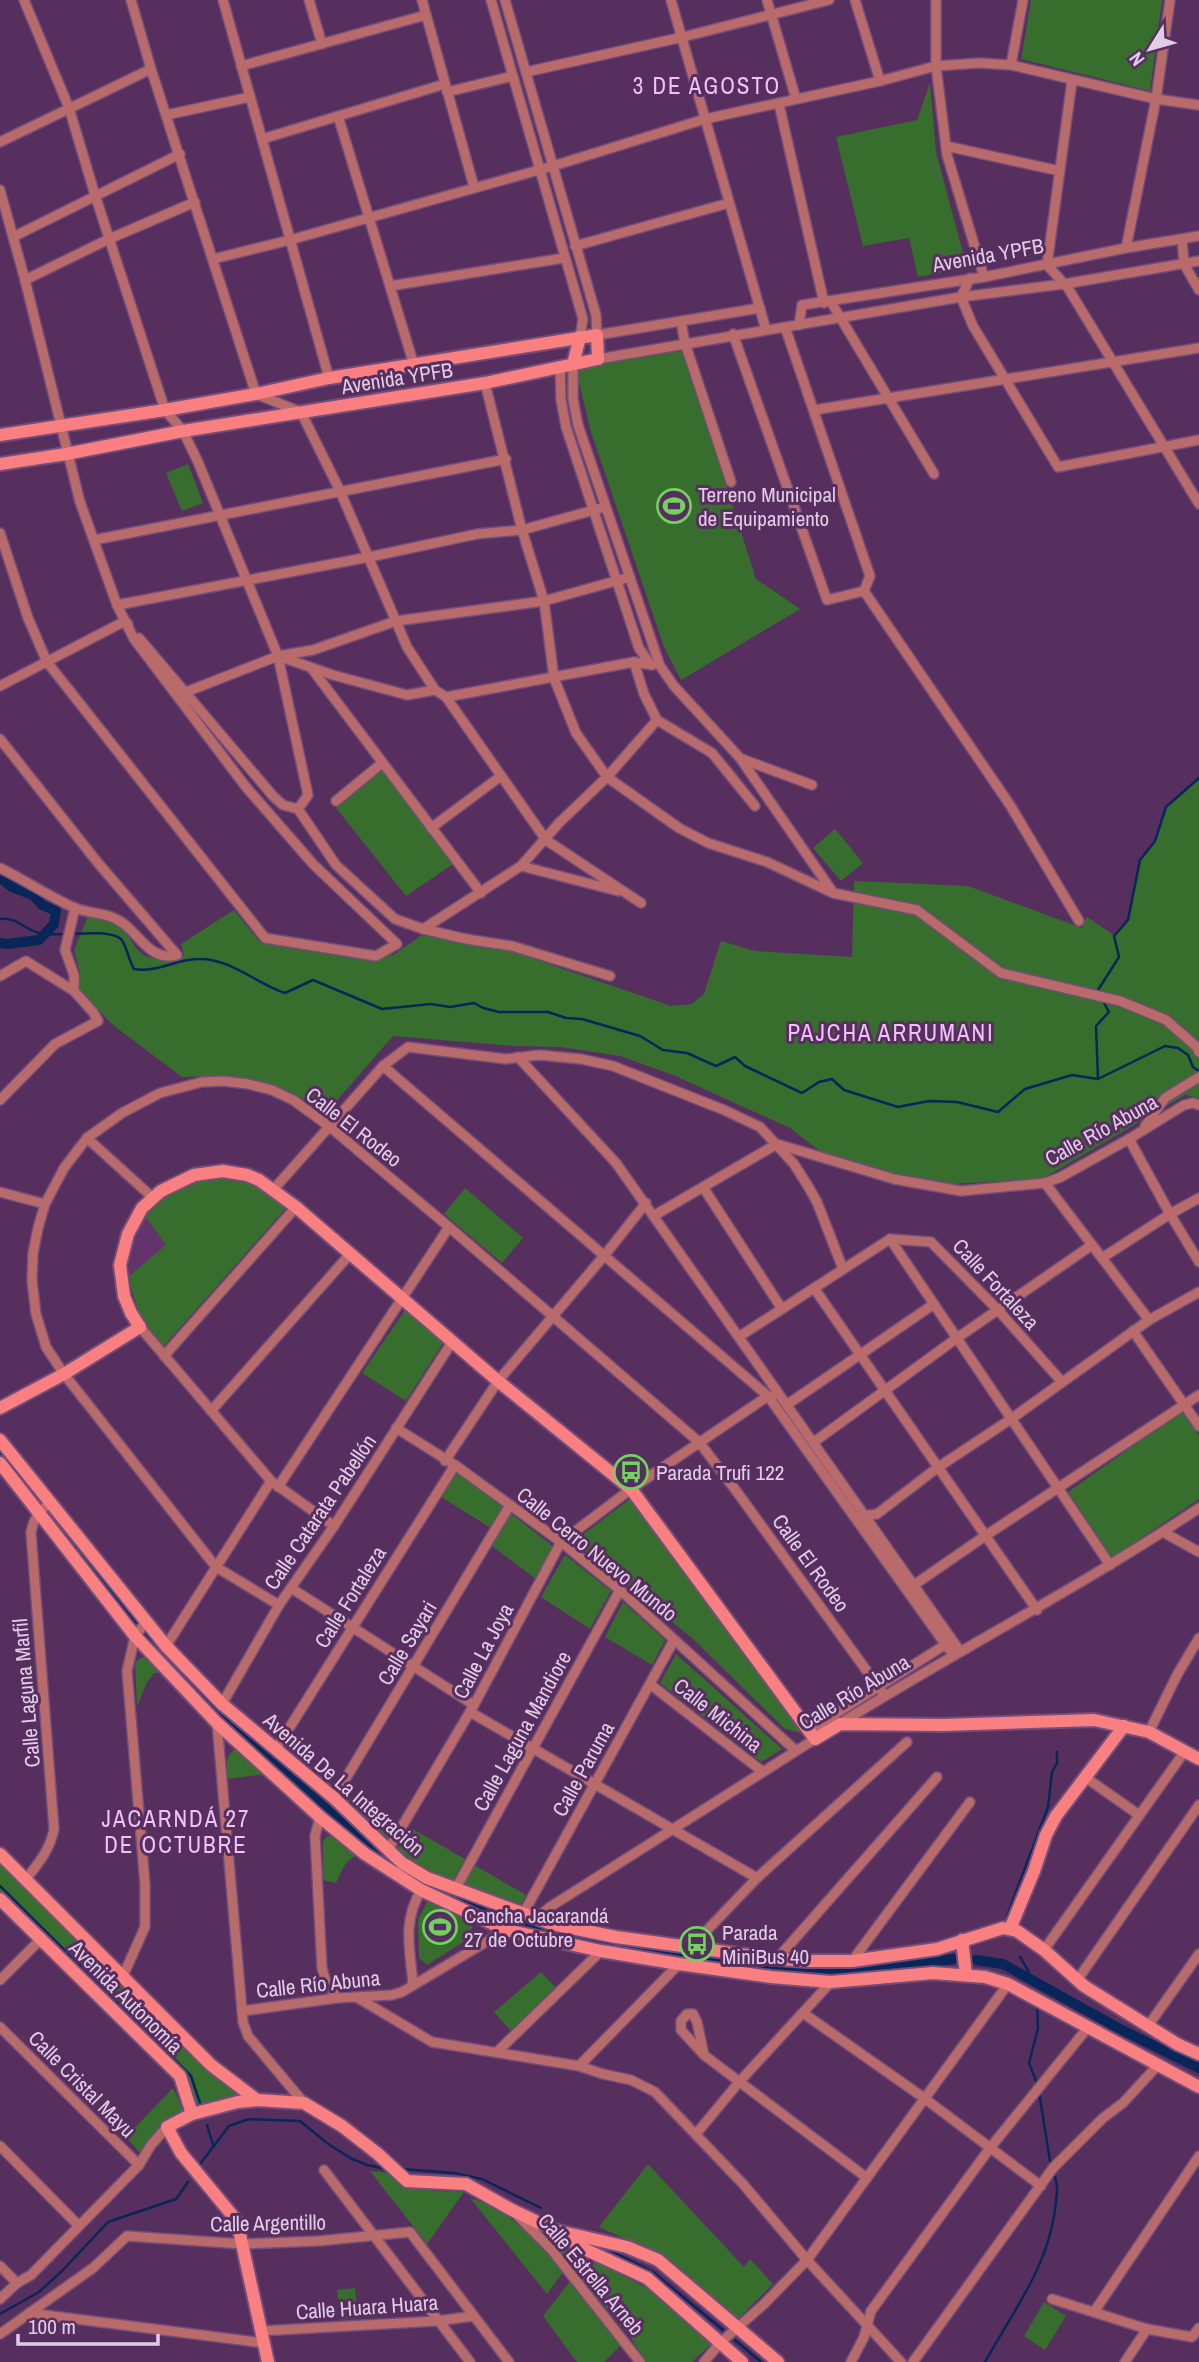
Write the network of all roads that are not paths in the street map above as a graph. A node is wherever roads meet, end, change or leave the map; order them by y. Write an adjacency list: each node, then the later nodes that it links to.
1 (24, 0): 33 (street)
2 (131, 0): 22 (street)
3 (223, 0): 20 (street)
4 (309, 0): 18 (street)
5 (422, 0): 15 (street)
6 (491, 0): 24 (street)
7 (505, 0): 23 (street)
8 (671, 0): 17 (street)
9 (767, 0): 16 (street)
10 (829, 0): 16 (street)
11 (855, 0): 26 (street)
12 (936, 0): 21 (street)
13 (1023, 0): 19 (street)
14 (1170, 0): 30 (street)
15 (426, 15): 18 (street); 27 (street)
16 (771, 15): 17 (street); 29 (street)
17 (683, 37): 23 (street); 36 (street)
18 (322, 44): 20 (street)
19 (1011, 65): 21 (street); 25 (street)
20 (241, 66): 28 (street)
21 (936, 66): 26 (street); 39 (street)
22 (150, 69): 33 (street); 34 (street)
23 (526, 72): 41 (street)
24 (513, 76): 27 (street); 42 (street)
25 (1072, 80): 30 (street); 43 (street)
26 (880, 81): 29 (street)
27 (446, 88): 35 (street); 44 (street)
28 (250, 97): 34 (street); 37 (street)
29 (796, 99): 31 (street)
30 (1156, 99): 32 (street); 56 (street)
31 (779, 104): 36 (street); 69 (street)
32 (1199, 105)
33 (69, 108): 38 (street); 46 (street)
34 (166, 115): 40 (street)
35 (338, 116): 37 (street); 49 (street)
36 (705, 119): 41 (street); 48 (street)
37 (262, 139): 54 (street)
38 (0, 142)
39 (946, 146): 43 (street); 62 (street)
40 (180, 154): 46 (street); 47 (street)
41 (553, 166): 42 (street); 55 (street)
42 (541, 169): 44 (street); 57 (street)
43 (1060, 171): 61 (street)
44 (474, 187): 49 (street)
45 (0, 190): 51 (street)
46 (95, 195): 51 (street); 52 (street)
47 (195, 202): 52 (street); 58 (street)
48 (729, 203): 55 (street); 70 (street)
49 (368, 218): 54 (street); 66 (street)
50 (1199, 236): 53 (street, Avenida YPFB)
51 (13, 237): 64 (street)
52 (109, 239): 64 (street); 90 (street)
53 (1182, 239): 56 (street, Avenida YPFB); 60 (street)
54 (290, 240): 58 (street); 85 (street)
55 (575, 246): 77 (street)
56 (1126, 248): 61 (street, Avenida YPFB)
57 (564, 258): 66 (street); 78 (street)
58 (213, 260): 88 (street)
59 (1199, 261): 60 (street, Avenida YPFB)
60 (1184, 264): 65 (street, Avenida YPFB); 67 (street)
61 (1047, 265): 62 (street, Avenida YPFB); 65 (street)
62 (985, 277): 63 (street, Avenida YPFB)
63 (970, 278): 68 (street); 69 (street, Avenida YPFB)
64 (25, 280): 93 (street)
65 (1064, 284): 68 (street, Avenida YPFB); 82 (street)
66 (390, 286): 83 (street)
67 (1199, 290)
68 (961, 297): 71 (street, Avenida YPFB); 86 (street)
69 (828, 302): 71 (street); 73 (street, Avenida YPFB)
70 (760, 308): 72 (street, Avenida YPFB); 75 (street)
71 (842, 317): 73 (street, Avenida YPFB); 89 (street)
72 (681, 322): 77 (street, Avenida YPFB); 79 (street)
73 (799, 325): 74 (street, Avenida YPFB)
74 (785, 327): 75 (street, Avenida YPFB); 91 (street)
75 (766, 330): 76 (street, Avenida YPFB)
76 (733, 334): 79 (street, Avenida YPFB); 115 (street)
77 (597, 335): 78 (street, Avenida YPFB); 81 (street)
78 (580, 337): 83 (street, Avenida YPFB); 84 (street)
79 (685, 343): 81 (street, Avenida YPFB); 102 (street)
80 (1199, 348): 82 (street)
81 (598, 359): 84 (street, Avenida YPFB)
82 (1113, 362): 86 (street); 97 (street)
83 (414, 365): 85 (street, Avenida YPFB)
84 (566, 365): 87 (street, Avenida YPFB); 105 (street); 106 (street)
85 (329, 378): 88 (street, Avenida YPFB)
86 (1004, 379): 89 (street); 97 (street)
87 (485, 383): 92 (street, Avenida YPFB); 99 (street)
88 (256, 394): 90 (street, Avenida YPFB); 92 (street)
89 (890, 398): 91 (street); 101 (street)
90 (165, 410): 93 (street, Avenida YPFB); 94 (street)
91 (814, 410): 115 (street)
92 (300, 412): 94 (street, Avenida YPFB); 103 (street)
93 (61, 428): 95 (street, Avenida YPFB); 98 (street)
94 (183, 431): 98 (street, Avenida YPFB); 107 (street)
95 (0, 435)
96 (1199, 440): 97 (street)
97 (1165, 447): 104 (street)
98 (66, 454): 100 (street, Avenida YPFB); 110 (street)
99 (506, 459): 103 (street); 108 (street)
100 (0, 464)
101 (934, 474)
102 (731, 482)
103 (340, 491): 107 (street); 111 (street)
104 (1199, 504)
105 (605, 507): 106 (street); 112 (street)
106 (594, 510): 108 (street); 114 (street)
107 (221, 515): 110 (street); 113 (street)
108 (522, 530): 111 (street); 116 (street)
109 (0, 533): 121 (street)
110 (94, 540): 117 (street)
111 (369, 557): 113 (street); 119 (street)
112 (630, 577): 114 (street); 124 (street)
113 (248, 580): 117 (street); 120 (street)
114 (617, 580): 116 (street); 123 (street)
115 (864, 591): 150 (street)
116 (544, 601): 119 (street); 126 (street)
117 (117, 605): 118 (street)
118 (125, 621): 121 (street); 121 (street); 129 (street)
119 (396, 621): 120 (street); 128 (street)
120 (278, 656): 125 (street); 129 (street); 140 (street)
121 (47, 662): 127 (street)
122 (634, 662): 123 (street); 126 (street); 131 (street)
123 (650, 664): 124 (street)
124 (660, 666): 133 (street)
125 (311, 667): 128 (street); 134 (street)
126 (554, 678): 130 (street); 136 (street)
127 (0, 686)
128 (435, 690): 130 (street)
129 (186, 692): 140 (street)
130 (446, 697): 135 (street)
131 (657, 720): 136 (street); 139 (street)
132 (0, 739): 149 (street)
133 (740, 758): 137 (street); 147 (street)
134 (382, 763): 138 (street); 141 (street)
135 (501, 776): 141 (street); 142 (street)
136 (607, 777): 142 (street); 147 (street)
137 (812, 785)
138 (336, 801)
139 (755, 806)
140 (298, 809): 151 (street)
141 (431, 828): 145 (street)
142 (546, 840): 143 (street); 146 (street)
143 (521, 866): 145 (street); 146 (street)
144 (0, 868): 149 (street)
145 (481, 892): 151 (street)
146 (626, 893): 148 (street)
147 (833, 893): 155 (street)
148 (641, 903)
149 (75, 908): 154 (street)
150 (1079, 921)
151 (423, 929): 153 (street)
152 (0, 976): 154 (street)
153 (610, 976)
154 (74, 991): 159 (street)
155 (1199, 1052)
156 (518, 1057): 157 (street); 165 (street); 172 (street)
157 (383, 1066): 161 (street); 181 (street)
158 (1199, 1077): 162 (street)
159 (0, 1100)
160 (1199, 1105): 162 (street, Calle Río Abuna)
161 (330, 1127): 163 (street, Calle El Rodeo); 168 (street); 177 (street, Calle El Rodeo)
162 (1142, 1131): 164 (street, Calle Río Abuna)
163 (87, 1138): 170 (street); 173 (street, Calle El Rodeo)
164 (1129, 1139): 166 (street, Calle Río Abuna); 175 (street)
165 (777, 1144): 166 (street, Calle Río Abuna); 167 (street); 184 (street)
166 (1045, 1183): 179 (street)
167 (703, 1187): 176 (street); 189 (street)
168 (273, 1190): 170 (street); 174 (street)
169 (0, 1192): 173 (street)
170 (152, 1197): 193 (street)
171 (1199, 1198): 175 (street)
172 (646, 1203): 176 (street); 181 (street)
173 (46, 1204): 200 (street, Calle El Rodeo)
174 (296, 1207): 180 (street); 199 (street)
175 (1170, 1214): 182 (street); 183 (street)
176 (655, 1215): 195 (street)
177 (449, 1227): 187 (street); 191 (street, Calle El Rodeo)
178 (890, 1239): 184 (street); 188 (street); 190 (street, Calle Fortaleza)
179 (1091, 1245): 182 (street); 190 (street)
180 (351, 1253): 187 (street); 210 (street)
181 (604, 1256): 191 (street); 206 (street)
182 (1102, 1258): 192 (street)
183 (1199, 1262)
184 (843, 1269): 185 (street)
185 (814, 1288): 189 (street); 198 (street)
186 (1199, 1292): 192 (street)
187 (402, 1299): 197 (street); 221 (street)
188 (934, 1304): 196 (street); 198 (street)
189 (782, 1309): 195 (street)
190 (998, 1310): 196 (street); 202 (street, Calle Fortaleza)
191 (552, 1316): 201 (street); 216 (street, Calle El Rodeo)
192 (1149, 1320): 194 (street)
193 (140, 1327): 199 (street); 200 (street)
194 (1133, 1331): 202 (street); 208 (street)
195 (740, 1336): 204 (street)
196 (957, 1338): 203 (street); 211 (street)
197 (452, 1342): 201 (street); 213 (street, Calle Catarata Pabellón)
198 (859, 1355): 203 (street); 207 (street)
199 (164, 1356): 210 (street)
200 (64, 1374): 209 (street); 236 (street, Calle El Rodeo)
201 (498, 1381): 217 (street); 223 (street)
202 (1062, 1382): 211 (street)
203 (884, 1391): 215 (street); 220 (street)
204 (781, 1394): 206 (street); 207 (street)
205 (1199, 1395): 208 (street)
206 (768, 1396): 216 (street, Calle La Joya); 228 (street)
207 (788, 1404): 215 (street)
208 (1184, 1405): 212 (street); 222 (street)
209 (0, 1408)
210 (211, 1411): 221 (street)
211 (1012, 1419): 220 (street); 222 (street)
212 (1199, 1426)
213 (396, 1428): 217 (street, Calle Cerro Nuevo Mundo); 230 (street, Calle Catarata Pabellón)
214 (0, 1440): 224 (street, Avenida De La Integración)
215 (814, 1442): 229 (street)
216 (699, 1443): 223 (street, Calle La Joya); 252 (street, Calle El Rodeo)
217 (445, 1461): 219 (street, Calle Cerro Nuevo Mundo)
218 (0, 1464): 227 (street, Avenida De La Integración)
219 (455, 1465): 225 (street, Calle Cerro Nuevo Mundo); 243 (street, Calle Fortaleza)
220 (937, 1468): 229 (street); 232 (street)
221 (274, 1484): 230 (street); 236 (street)
222 (1058, 1488): 232 (street); 235 (street)
223 (631, 1489): 233 (street, Calle La Joya); 260 (street)
224 (49, 1503): 227 (street); 242 (street, Avenida De La Integración)
225 (510, 1505): 233 (street, Calle Cerro Nuevo Mundo); 250 (street, Calle Sayari)
226 (1199, 1508): 231 (street, Calle Río Abuna)
227 (38, 1513): 244 (street, Avenida De La Integración); 280 (street, Calle Laguna Marfil)
228 (852, 1515): 229 (street); 247 (street)
229 (866, 1516): 237 (street)
230 (334, 1526): 238 (street, Calle Catarata Pabellón)
231 (1163, 1532): 234 (street); 235 (street, Calle Río Abuna)
232 (985, 1536): 237 (street); 241 (street)
233 (561, 1542): 239 (street, Calle Cerro Nuevo Mundo); 255 (street, Calle La Joya)
234 (1199, 1552)
235 (1110, 1565): 241 (street, Calle Río Abuna)
236 (216, 1567): 240 (street, Calle El Rodeo); 248 (street)
237 (914, 1585): 247 (street)
238 (291, 1588): 240 (street, Calle Catarata Pabellón); 243 (street)
239 (620, 1590): 246 (street, Calle Cerro Nuevo Mundo); 262 (street, Calle Laguna Mandiore)
240 (279, 1605): 254 (street, Calle Catarata Pabellón)
241 (1037, 1610): 249 (street, Calle Río Abuna)
242 (146, 1622): 244 (street); 248 (street, Avenida De La Integración)
243 (352, 1627): 250 (street); 263 (street, Calle Fortaleza)
244 (135, 1636): 256 (street, Avenida De La Integración); 298 (street)
245 (1199, 1638): 259 (street)
246 (674, 1640): 251 (street, Calle Paruma); 264 (street, Calle Cerro Nuevo Mundo)
247 (948, 1642): 249 (street); 252 (street)
248 (166, 1646): 254 (street, Avenida De La Integración)
249 (956, 1653): 253 (street, Calle Río Abuna)
250 (413, 1666): 255 (street); 271 (street, Calle Sayari)
251 (651, 1685): 267 (street, Calle Michina); 270 (street, Calle Paruma)
252 (878, 1687): 253 (street, Calle El Rodeo); 260 (street)
253 (885, 1696): 257 (street, Calle Río Abuna)
254 (222, 1704): 263 (street, Avenida De La Integración)
255 (472, 1709): 262 (street); 277 (street, Calle La Joya)
256 (217, 1723): 275 (street, Avenida De La Integración); 306 (street)
257 (840, 1724): 258 (street); 260 (street, Calle Río Abuna)
258 (1124, 1726): 259 (street); 269 (street)
259 (1149, 1732): 265 (street)
260 (813, 1734): 264 (street, Calle Río Abuna)
261 (906, 1742): 279 (street)
262 (532, 1748): 270 (street); 282 (street, Calle Laguna Mandiore)
263 (276, 1749): 271 (street, Avenida De La Integración)
264 (795, 1750): 267 (street, Calle Río Abuna)
265 (1185, 1751): 266 (street); 274 (street)
266 (1199, 1759)
267 (763, 1772): 276 (street, Calle Río Abuna)
268 (937, 1777): 294 (street)
269 (1085, 1777): 274 (street); 286 (street)
270 (594, 1784): 276 (street); 284 (street, Calle Paruma)
271 (334, 1798): 277 (street, Avenida De La Integración)
272 (970, 1802): 295 (street)
273 (1199, 1805): 299 (street)
274 (1139, 1815): 291 (street)
275 (320, 1817): 281 (street, Avenida De La Integración); 304 (street)
276 (672, 1829): 279 (street); 285 (street, Calle Río Abuna)
277 (388, 1850): 282 (street, Avenida De La Integración)
278 (0, 1854): 280 (street, Avenida Autonomía)
279 (757, 1878): 290 (street)
280 (26, 1880): 298 (street, Avenida Autonomía)
281 (421, 1890): 287 (street, Avenida De La Integración); 302 (street)
282 (455, 1890): 284 (street, Avenida De La Integración)
283 (0, 1899): 288 (street, Avenida Autonomía)
284 (523, 1914): 285 (street, Avenida De La Integración)
285 (536, 1919): 290 (street, Avenida De La Integración)
286 (1010, 1929): 289 (street, Avenida De La Integración); 291 (street)
287 (506, 1930): 292 (street, Avenida De La Integración); 302 (street, Calle Río Abuna)
288 (41, 1939): 300 (street); 321 (street, Avenida Autonomía)
289 (962, 1940): 295 (street, Avenida De La Integración); 297 (street)
290 (690, 1948): 294 (street, Avenida De La Integración)
291 (1044, 1950): 299 (street)
292 (601, 1951): 296 (street, Avenida De La Integración); 311 (street)
293 (1199, 1954): 309 (street)
294 (777, 1959): 295 (street, Avenida De La Integración)
295 (852, 1961)
296 (679, 1964): 301 (street, Avenida De La Integración); 314 (street)
297 (966, 1975): 301 (street, Avenida De La Integración); 303 (street, Avenida De La Integración)
298 (122, 1976): 319 (street, Avenida Autonomía)
299 (1078, 1979): 309 (street)
300 (0, 1980)
301 (831, 1982): 307 (street)
302 (413, 1984): 305 (street, Calle Río Abuna)
303 (1008, 1984): 308 (street, Avenida De La Integración); 318 (street)
304 (337, 1998): 305 (street, Calle Río Abuna); 306 (street, Calle Río Abuna)
305 (358, 1998): 311 (street)
306 (242, 2011): 320 (street)
307 (803, 2013): 316 (street); 318 (street)
308 (1089, 2026): 315 (street, Avenida De La Integración); 325 (street)
309 (1148, 2026): 312 (street)
310 (0, 2027): 327 (street, Calle Cristal Mayu)
311 (497, 2052): 314 (street)
312 (1199, 2054)
313 (704, 2055): 316 (street)
314 (579, 2066): 323 (street)
315 (1157, 2066): 317 (street, Avenida De La Integración); 330 (street)
316 (740, 2081): 323 (street); 329 (street)
317 (1199, 2087)
318 (924, 2098): 325 (street); 329 (street)
319 (257, 2100): 320 (street); 321 (street)
320 (304, 2103): 331 (street)
321 (192, 2114): 322 (street)
322 (167, 2127): 327 (street); 335 (street)
323 (696, 2134): 336 (street)
324 (0, 2146): 332 (street)
325 (990, 2148): 330 (street); 345 (street)
326 (1199, 2156): 341 (street)
327 (139, 2165): 332 (street)
328 (324, 2170): 334 (street)
329 (867, 2178): 336 (street)
330 (1041, 2186): 362 (street)
331 (512, 2210): 333 (street); 356 (street, Calle Estrella Arneb)
332 (79, 2226): 338 (street)
333 (554, 2230): 347 (street); 352 (street)
334 (375, 2237): 335 (street, Calle Argentillo); 343 (street, Calle Argentillo); 344 (street)
335 (243, 2244): 342 (street, Calle Argentillo); 350 (street)
336 (807, 2260): 345 (street); 347 (street)
337 (0, 2266): 338 (street)
338 (17, 2283): 339 (street)
339 (0, 2299)
340 (1052, 2299): 341 (street)
341 (1094, 2312): 348 (street)
342 (29, 2313): 349 (street); 350 (street, Calle Huara Huara)
343 (474, 2316): 344 (street, Calle Huara Huara); 355 (street)
344 (437, 2321): 350 (street, Calle Huara Huara); 354 (street)
345 (867, 2324): 360 (street); 361 (street)
346 (1199, 2328): 351 (street)
347 (737, 2329): 352 (street); 359 (street)
348 (1147, 2329): 351 (street); 363 (street)
349 (0, 2334)
350 (262, 2337): 353 (street)
351 (1196, 2340)
352 (720, 2343): 357 (street); 358 (street)
353 (268, 2362)
354 (470, 2362)
355 (509, 2362)
356 (640, 2362)
357 (704, 2362)
358 (742, 2362)
359 (778, 2362)
360 (851, 2362)
361 (901, 2362)
362 (913, 2362)
363 (1125, 2362)

